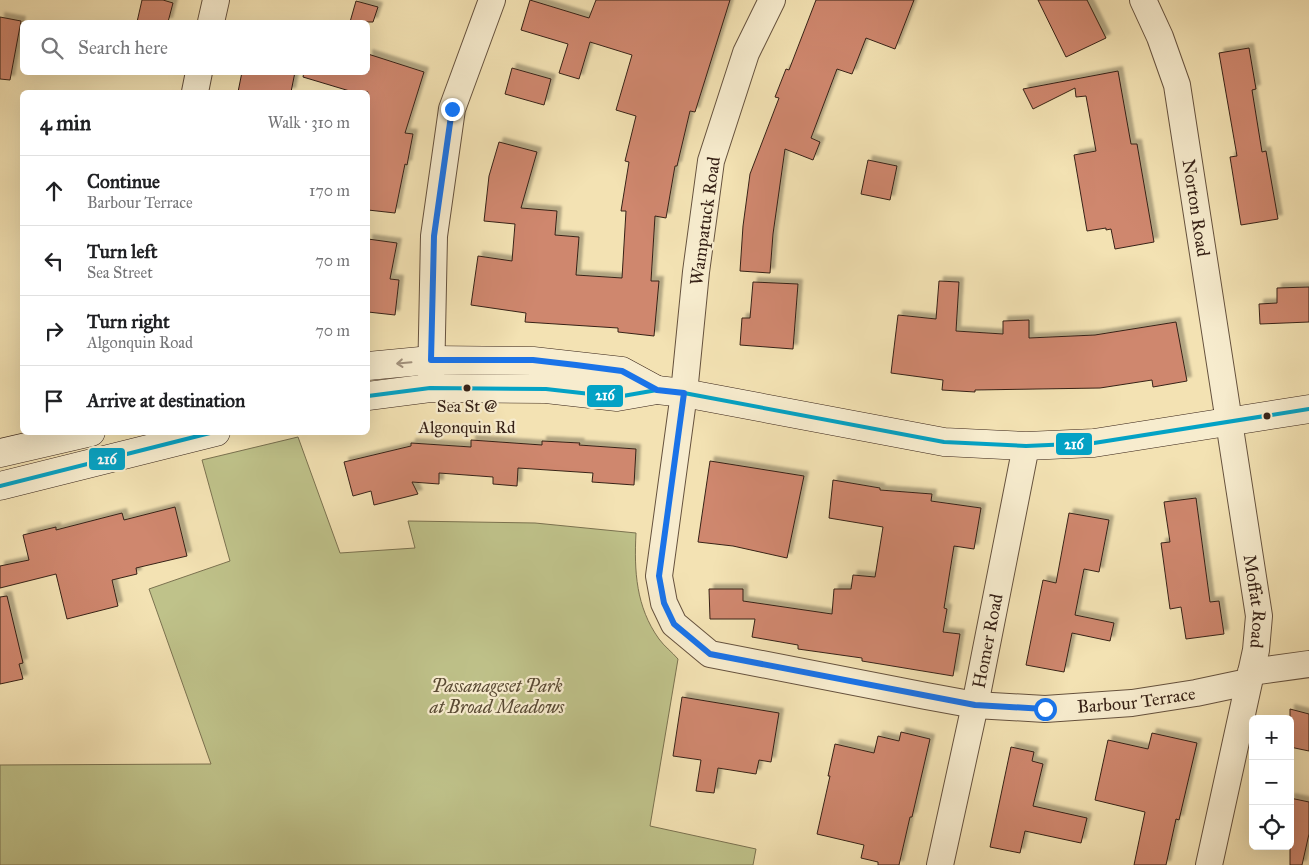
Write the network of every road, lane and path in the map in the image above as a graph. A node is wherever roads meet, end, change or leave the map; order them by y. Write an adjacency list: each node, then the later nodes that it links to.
1 (216, 0): 5 (street)
2 (492, 0): 8 (street)
3 (772, 0): 12 (street, Wampatuck Road)
4 (1143, 0): 15 (street, Norton Road)
5 (211, 20)
6 (198, 75): 7 (street)
7 (195, 90)
8 (431, 360): 9 (main road, one-way to 9); 10 (street); 11 (main road)
9 (370, 366)
10 (430, 388): 11 (main road); 13 (main road)
11 (657, 390): 12 (main road)
12 (684, 393): 19 (main road); 24 (street, Barbour Terrace)
13 (370, 396)
14 (1309, 409): 15 (main road)
15 (1230, 422): 19 (main road); 23 (street, Moffat Road)
16 (78, 435): 20 (main road)
17 (193, 435): 18 (main road)
18 (163, 439): 21 (main road)
19 (1026, 446): 24 (street, Homer Road)
20 (0, 453)
21 (0, 486)
22 (1309, 664): 23 (street, Barbour Terrace)
23 (1249, 677): 24 (street, Barbour Terrace); 26 (street, Moffat Road)
24 (975, 705): 25 (street, Homer Road)
25 (940, 865)
26 (1209, 865)

